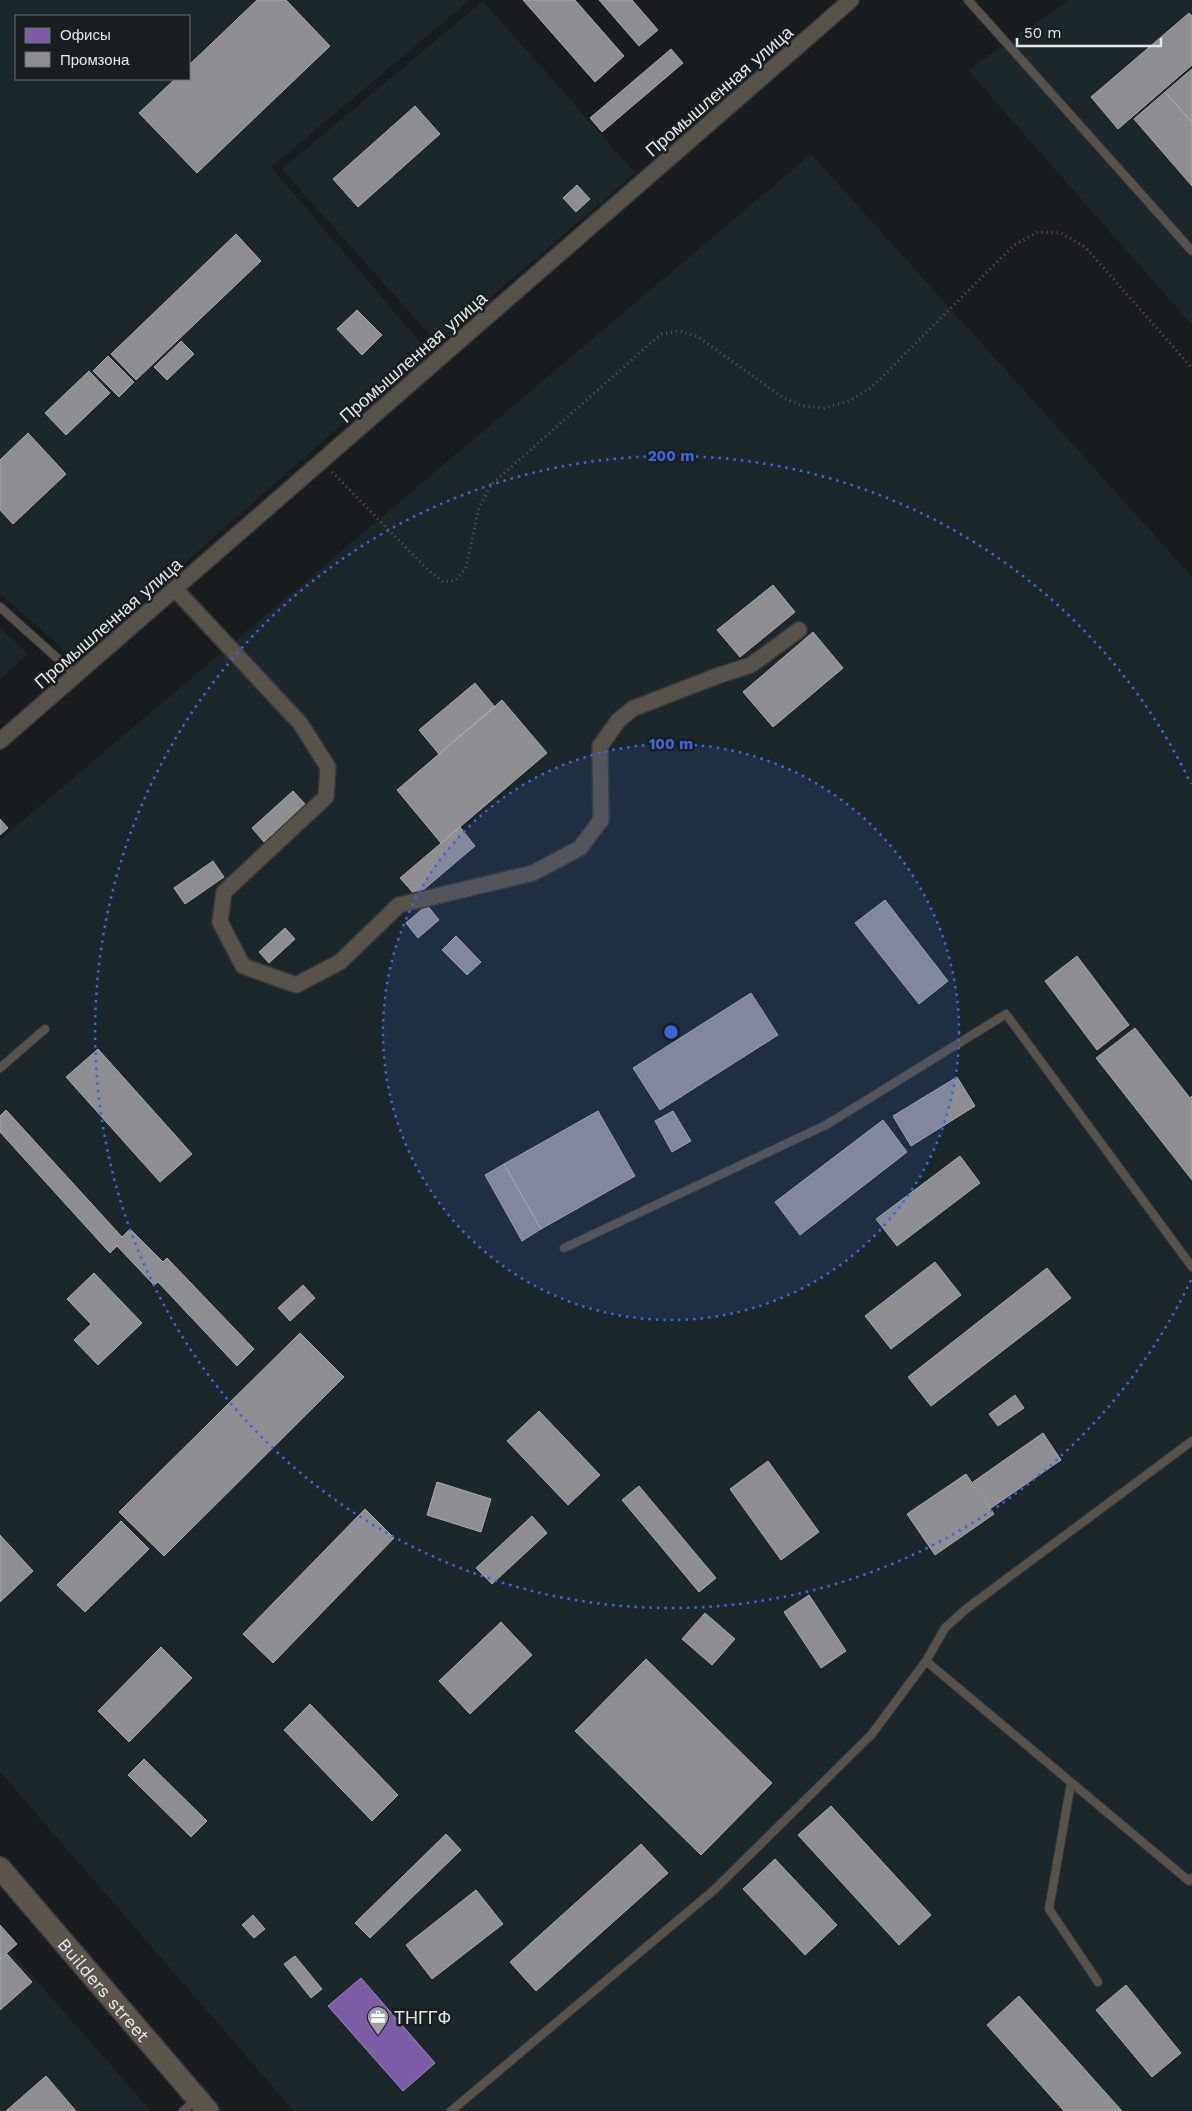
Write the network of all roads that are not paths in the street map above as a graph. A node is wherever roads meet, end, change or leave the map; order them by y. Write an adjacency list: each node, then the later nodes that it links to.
1 (851, 0): 4 (street, Промышленная улица)
2 (968, 0): 3 (lane)
3 (1192, 251)
4 (175, 589): 6 (street); 7 (street, Промышленная улица)
5 (0, 607): 7 (lane)
6 (799, 630)
7 (76, 675): 8 (street, Промышленная улица)
8 (0, 742)
9 (44, 1029): 10 (lane)
10 (0, 1068)
11 (564, 1248): 12 (lane)
12 (1192, 1267)
13 (1192, 1441): 14 (lane)
14 (926, 1661): 15 (lane); 20 (lane)
15 (1071, 1783): 17 (lane); 18 (lane)
16 (0, 1868): 19 (main road, Builders street)
17 (1192, 1878)
18 (1098, 1982)
19 (196, 2107)
20 (451, 2111)

